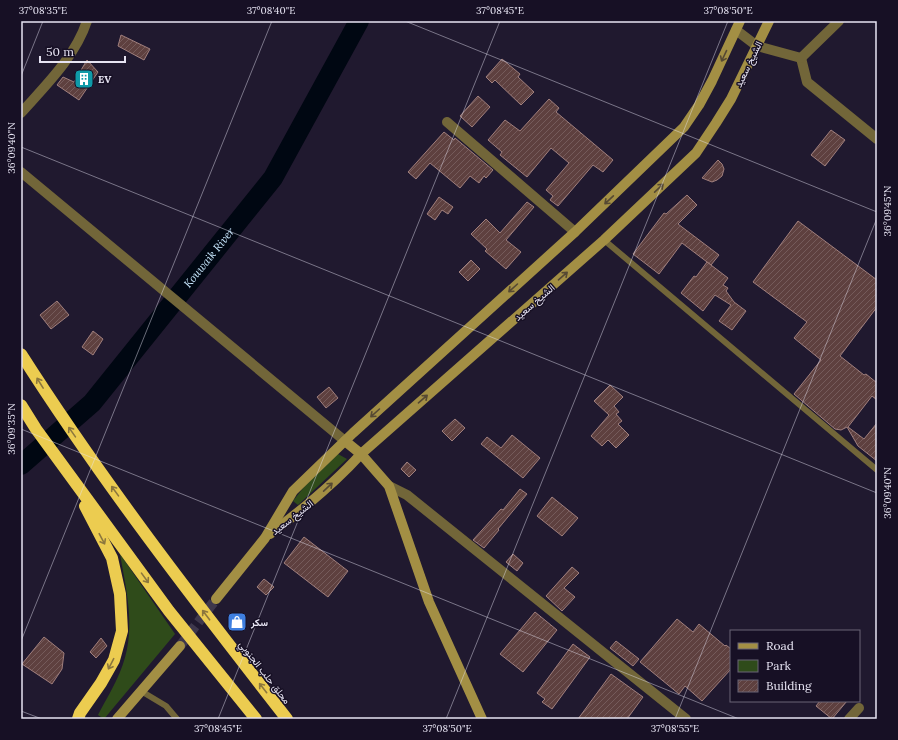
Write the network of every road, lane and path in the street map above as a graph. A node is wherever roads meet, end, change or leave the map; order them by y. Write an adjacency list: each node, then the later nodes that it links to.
1 (87, 21): 7 (street)
2 (769, 21): 5 (main road, الشيخ سعيد)
3 (839, 21): 6 (street)
4 (738, 26): 5 (street); 11 (main road, الشيخ سعيد, one-way to 11)
5 (757, 46): 6 (street); 12 (main road, الشيخ سعيد, one-way to 5)
6 (801, 58): 9 (street)
7 (21, 113)
8 (447, 122): 11 (street)
9 (877, 139)
10 (21, 172): 15 (street)
11 (575, 232): 15 (main road, الشيخ سعيد, one-way to 15)
12 (604, 240): 16 (main road, الشيخ سعيد, one-way to 12); 18 (lane)
13 (21, 354): 29 (highway, محلق حلب الجنوبي, one-way to 13)
14 (22, 406): 17 (highway)
15 (345, 441): 16 (main road); 20 (main road, الشيخ سعيد)
16 (361, 454): 19 (main road); 20 (main road, الشيخ سعيد, one-way to 16)
17 (65, 468): 25 (highway, one-way to 25); 28 (highway, one-way to 28)
18 (877, 470)
19 (389, 486): 30 (main road); 31 (street)
20 (265, 538): 21 (main road)
21 (216, 600)
22 (180, 646): 23 (main road)
23 (141, 691): 26 (main road); 27 (lane)
24 (859, 708): 32 (street)
25 (78, 719)
26 (117, 719)
27 (177, 719)
28 (256, 719)
29 (287, 719)
30 (482, 719)
31 (686, 719)
32 (849, 719)

